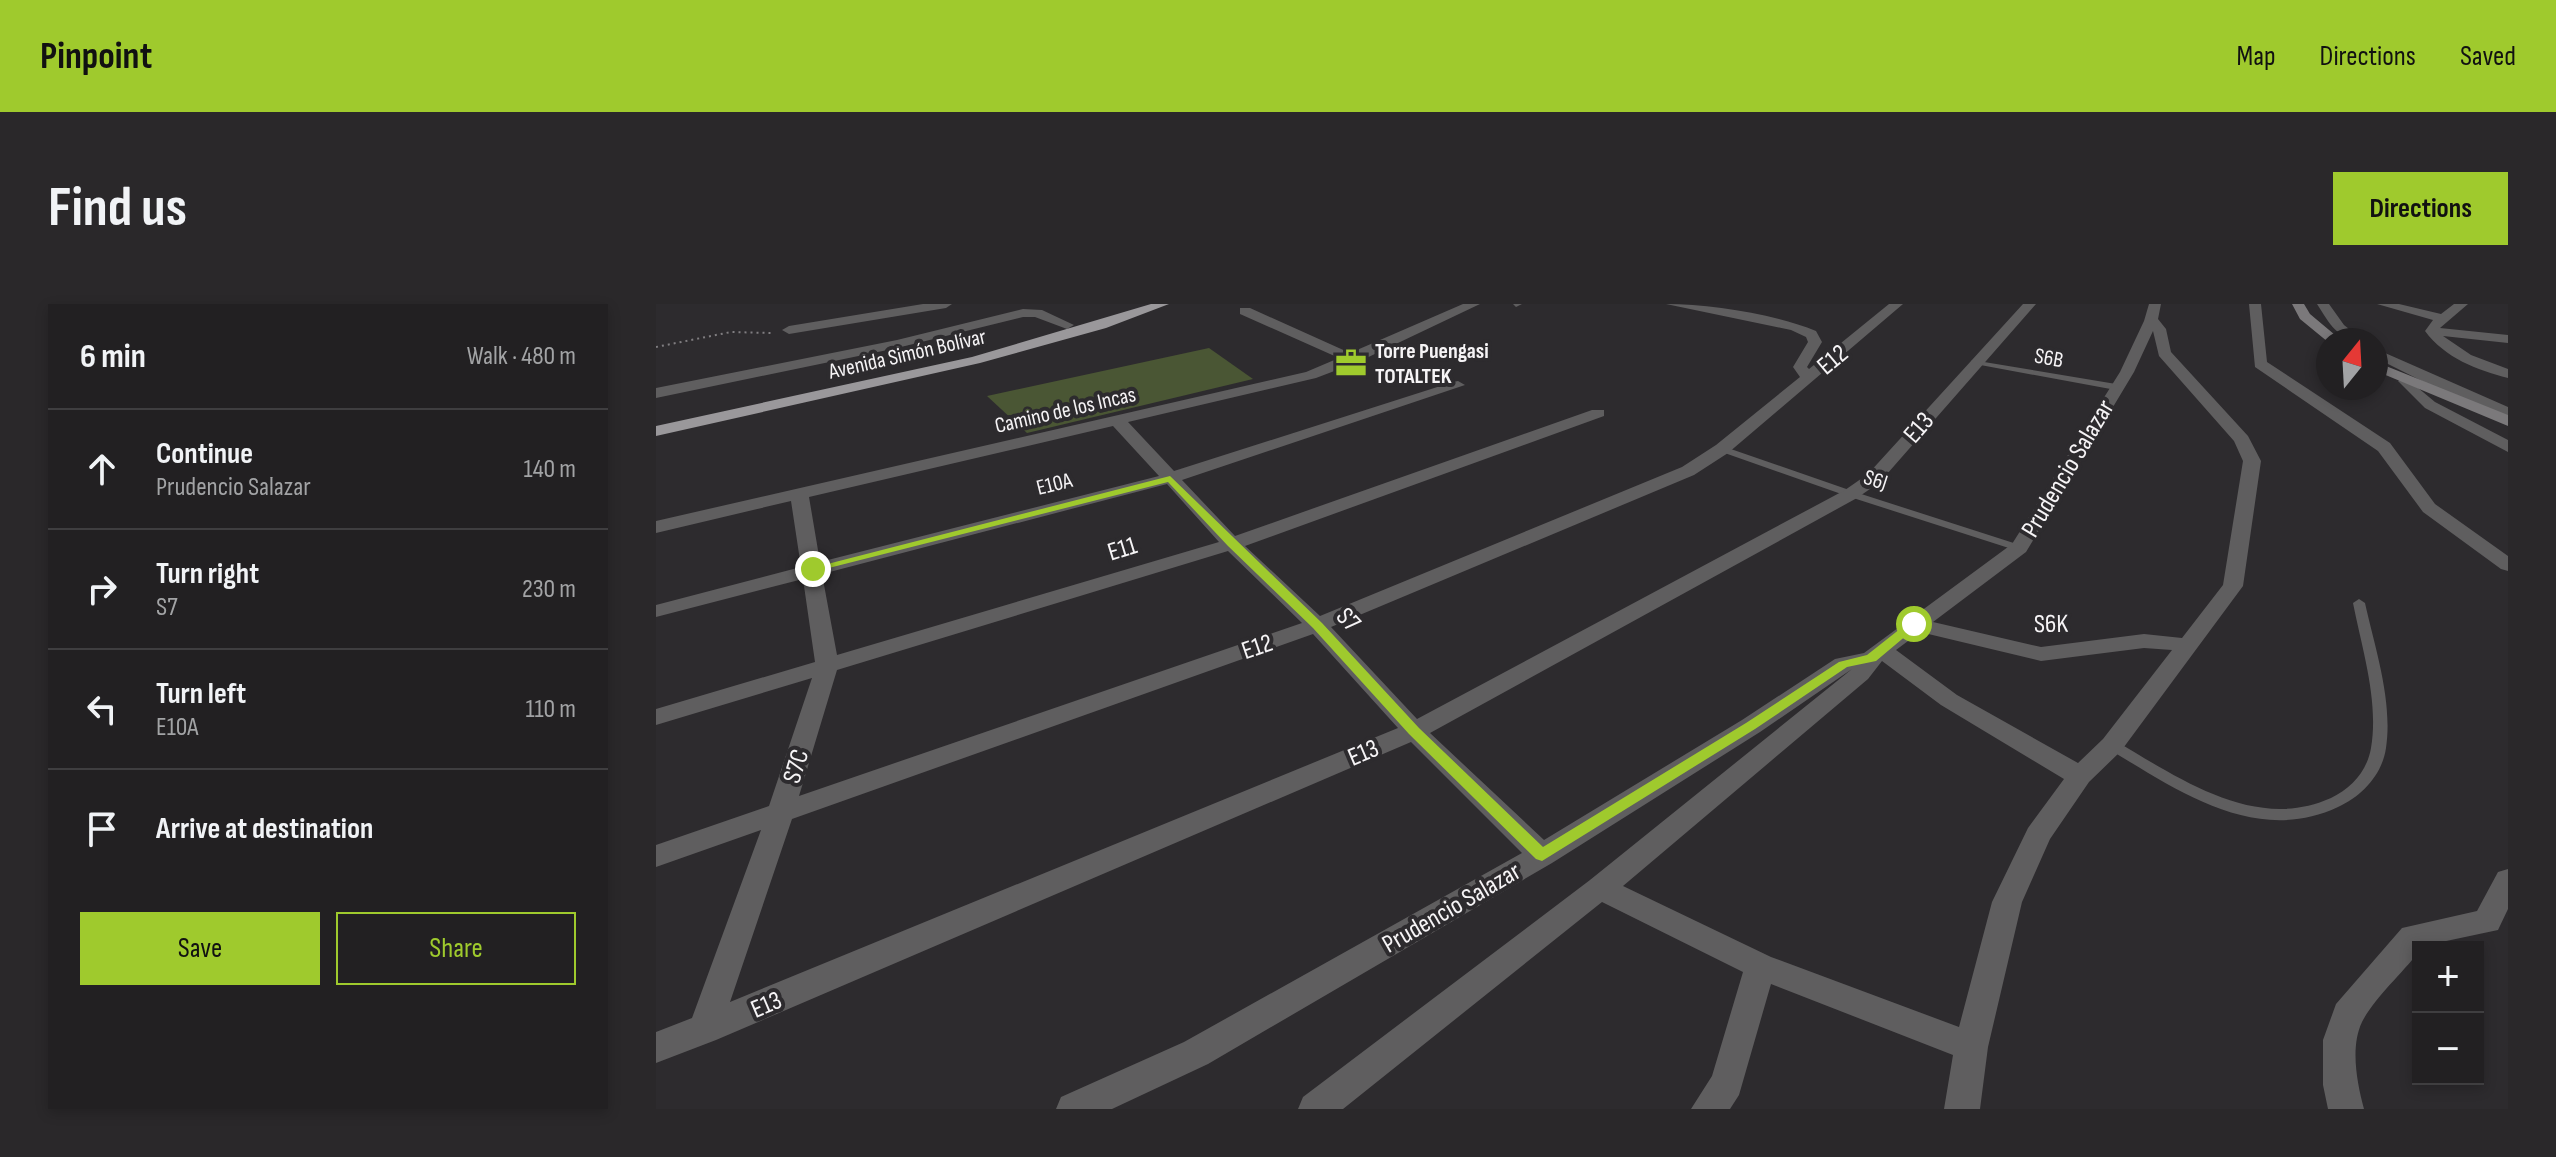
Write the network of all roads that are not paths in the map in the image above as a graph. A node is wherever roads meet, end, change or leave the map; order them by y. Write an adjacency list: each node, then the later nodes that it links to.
1 (946, 304): 15 (street)
2 (1133, 304): 21 (highway, Avenida Simón Bolívar)
3 (1163, 304): 42 (highway, Avenida Simón Bolívar)
4 (1431, 304): 17 (street)
5 (1474, 304): 17 (street, Camino de los Incas)
6 (1672, 304): 19 (street)
7 (1757, 304): 19 (street)
8 (1897, 304): 32 (street, E12)
9 (2030, 304): 29 (street, E13)
10 (2255, 304): 51 (street)
11 (2298, 304): 22 (main road)
12 (2323, 304): 23 (street)
13 (2383, 304): 20 (street)
14 (2462, 304): 20 (street)
15 (875, 310): 24 (street)
16 (1245, 311): 27 (street)
17 (1456, 313): 27 (street, Camino de los Incas)
18 (2153, 313): 35 (street, Prudencio Salazar); 57 (street)
19 (1740, 317): 32 (street)
20 (2443, 318): 25 (street)
21 (1067, 325): 36 (street); 39 (highway, Avenida Simón Bolívar)
22 (2320, 328)
23 (2339, 328)
24 (789, 330)
25 (2432, 331): 26 (street); 31 (street)
26 (2508, 339)
27 (1353, 359): 40 (street, Camino de los Incas)
28 (2388, 359): 38 (street)
29 (1975, 362): 35 (lane, S6B); 47 (street, E13)
30 (2388, 372): 33 (main road)
31 (2508, 374)
32 (1809, 378): 44 (street, E12)
33 (2405, 381): 41 (main road); 43 (street)
34 (1458, 385): 45 (street, E10A)
35 (2116, 387): 50 (street, Prudencio Salazar)
36 (656, 393)
37 (1598, 413): 49 (street, E11)
38 (2508, 413)
39 (656, 416)
40 (1117, 420): 45 (street, S7); 46 (street, Camino de los Incas)
41 (2508, 421)
42 (656, 431)
43 (2508, 447)
44 (1722, 449): 47 (lane, S6J); 56 (street, E12)
45 (1170, 478): 49 (street, S7); 52 (street, E10A)
46 (799, 493): 48 (street, Camino de los Incas); 52 (street, S7C)
47 (1851, 494): 50 (lane, S6J); 61 (street, E13)
48 (656, 527)
49 (1232, 544): 56 (street, S7); 59 (street, E11)
50 (2019, 548): 55 (street, Prudencio Salazar)
51 (2508, 565)
52 (813, 569): 54 (street, E10A); 59 (street, S7C)
53 (2359, 603): 62 (lane)
54 (656, 611)
55 (1914, 624): 57 (street, S6K); 58 (street, Prudencio Salazar)
56 (1317, 625): 61 (street, S7); 64 (street, E12)
57 (2190, 645): 62 (street)
58 (1877, 654): 63 (street); 65 (street, Prudencio Salazar); 68 (street)
59 (827, 666): 60 (street, E11); 64 (street, S7C)
60 (656, 717)
61 (1414, 731): 65 (street, S7); 70 (street, E13)
62 (2112, 745): 63 (street)
63 (2080, 776): 71 (street)
64 (780, 814): 66 (street, E12); 70 (street, S7C)
65 (1542, 855): 73 (street, Prudencio Salazar)
66 (656, 856)
67 (2508, 880): 77 (street)
68 (1600, 888): 69 (street); 74 (street)
69 (1760, 966): 71 (street); 75 (street)
70 (704, 1030): 72 (street, E13)
71 (1971, 1047): 76 (street)
72 (656, 1048)
73 (1074, 1109)
74 (1316, 1109)
75 (1709, 1109)
76 (1962, 1109)
77 (2346, 1109)

